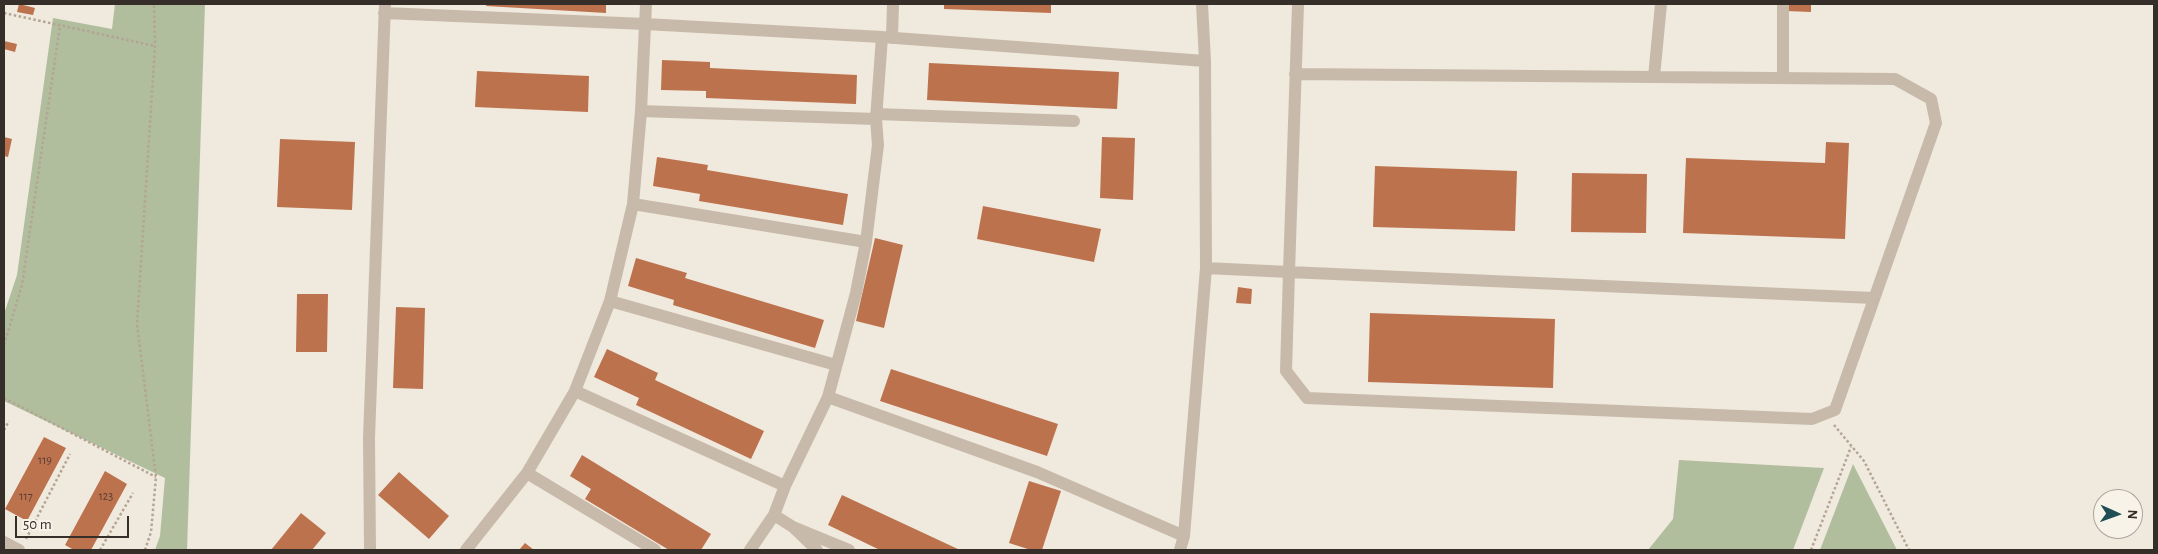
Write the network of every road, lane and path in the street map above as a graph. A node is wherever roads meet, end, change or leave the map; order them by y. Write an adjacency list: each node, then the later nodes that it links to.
1 (154, 4): 13 (path)
2 (646, 4): 10 (street)
3 (892, 4): 12 (street)
4 (1202, 4): 14 (street)
5 (1298, 4): 15 (street)
6 (1661, 4): 16 (street)
7 (1782, 4): 17 (street)
8 (385, 8): 10 (street); 48 (street)
9 (4, 13): 11 (path)
10 (645, 24): 12 (street); 18 (street)
11 (60, 26): 13 (path); 27 (path)
12 (887, 37): 14 (street); 19 (street)
13 (155, 46): 38 (path)
14 (1205, 61): 23 (street)
15 (1295, 74): 16 (street); 24 (street)
16 (1654, 77): 17 (street)
17 (1783, 78): 25 (street)
18 (641, 111): 19 (street); 21 (street)
19 (876, 116): 20 (street); 22 (street)
20 (1074, 121)
21 (633, 204): 22 (street); 26 (street)
22 (866, 242): 28 (street)
23 (1206, 268): 24 (street); 43 (street)
24 (1290, 272): 25 (street); 32 (street)
25 (1873, 298): 32 (street)
26 (610, 301): 28 (street); 29 (street)
27 (4, 345)
28 (836, 365): 30 (street)
29 (575, 391): 37 (street); 39 (street)
30 (828, 397): 39 (street); 43 (street)
31 (4, 398): 38 (path)
32 (1825, 414): 35 (path)
33 (8, 421): 34 (path)
34 (4, 430)
35 (1851, 446): 55 (path); 56 (path)
36 (70, 454): 45 (path)
37 (527, 473): 49 (street); 50 (street)
38 (156, 477): 47 (path)
39 (785, 486): 41 (street)
40 (133, 493): 46 (path)
41 (774, 515): 42 (street); 51 (street)
42 (793, 527): 52 (street); 53 (street)
43 (1184, 536): 54 (street)
44 (4, 542): 45 (street)
45 (22, 546)
46 (100, 550)
47 (145, 550)
48 (370, 550)
49 (466, 550)
50 (655, 550)
51 (750, 550)
52 (817, 550)
53 (849, 550)
54 (1180, 550)
55 (1811, 550)
56 (1909, 550)

